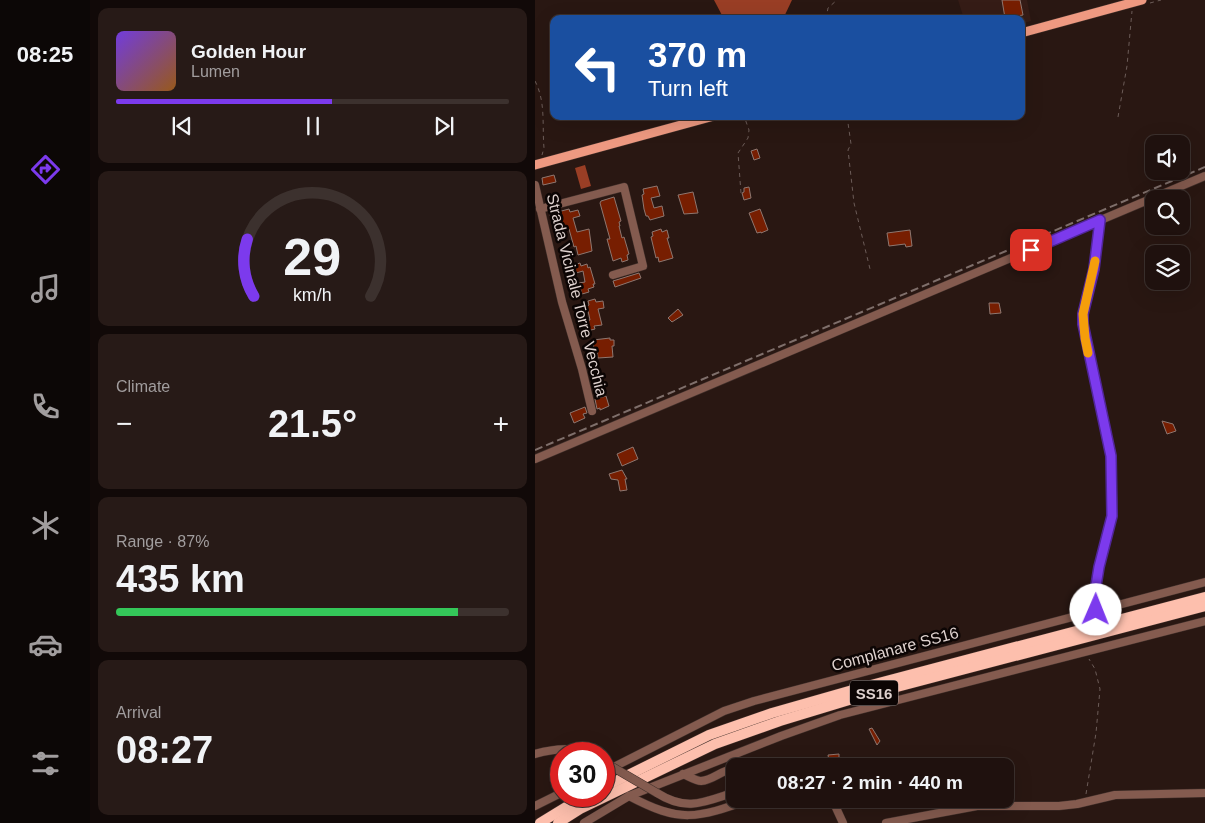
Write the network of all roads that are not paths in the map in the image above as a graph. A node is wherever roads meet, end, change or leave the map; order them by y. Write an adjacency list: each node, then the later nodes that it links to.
1 (1142, 0): 2 (main road)
2 (1025, 32)
3 (698, 120): 4 (main road)
4 (538, 161)
5 (1205, 176): 8 (street)
6 (535, 185): 7 (street, Strada Vicinale Torre Vecchia)
7 (540, 209): 9 (street); 10 (street, Strada Vicinale Torre Vecchia)
8 (1100, 220): 11 (street); 15 (street)
9 (613, 275)
10 (592, 411)
11 (535, 459)
12 (1205, 582): 15 (street, Complanare SS16)
13 (1205, 597): 23 (highway, SS16)
14 (1205, 606): 33 (highway, SS16)
15 (1096, 610): 19 (street, Complanare SS16)
16 (1205, 620): 22 (street)
17 (550, 750): 18 (street)
18 (535, 754)
19 (615, 766)
20 (615, 769): 25 (street, bridge)
21 (726, 770): 22 (street)
22 (683, 774): 26 (street)
23 (615, 782)
24 (1205, 793): 36 (street)
25 (726, 795)
26 (629, 796): 30 (street); 34 (street)
27 (550, 798): 28 (street)
28 (535, 806)
29 (566, 807): 32 (highway)
30 (727, 808)
31 (836, 808): 35 (street)
32 (540, 823)
33 (558, 823)
34 (584, 823)
35 (843, 823)
36 (886, 823)

